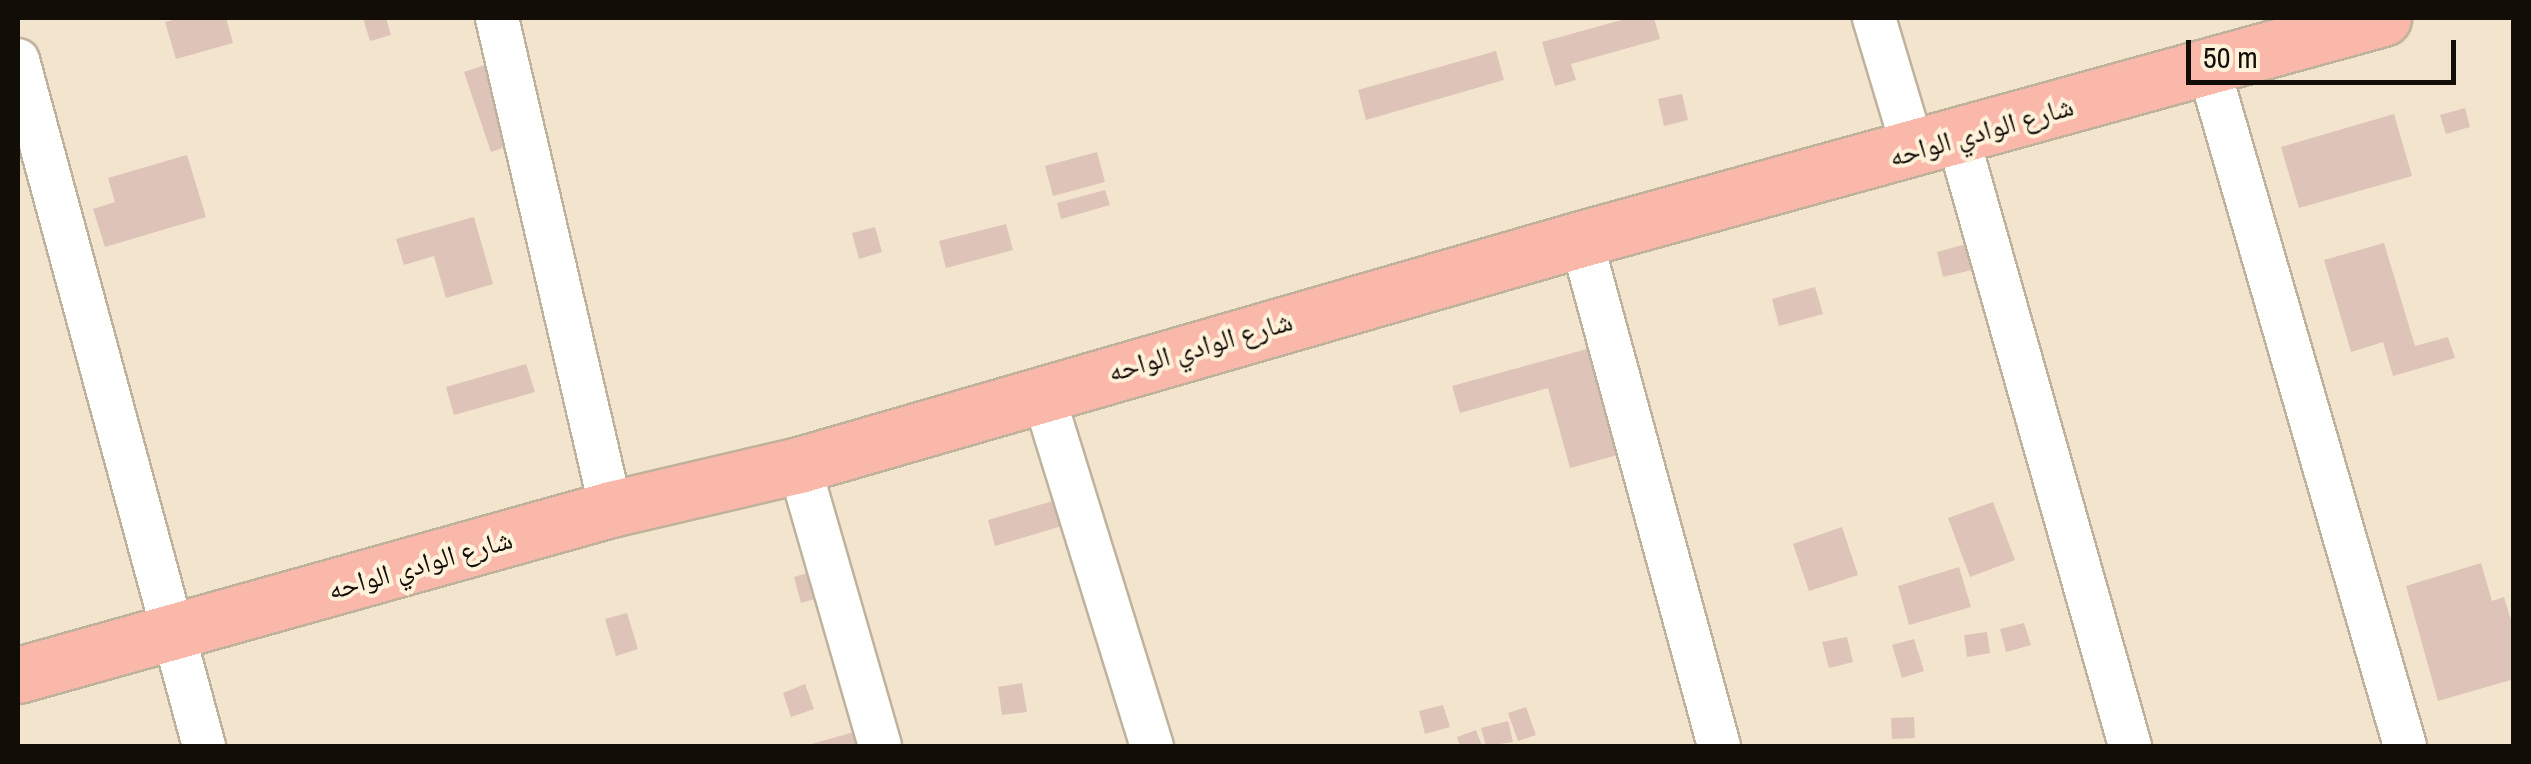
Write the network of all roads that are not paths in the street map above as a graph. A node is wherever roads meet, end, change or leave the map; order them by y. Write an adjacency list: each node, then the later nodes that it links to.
1 (496, 18): 10 (street)
2 (1874, 18): 6 (street)
3 (2383, 18): 4 (main road, شارع الوادي الواحه)
4 (2237, 46): 6 (main road, شارع الوادي الواحه); 18 (street)
5 (18, 60): 11 (street)
6 (1936, 144): 7 (main road, شارع الوادي الواحه); 17 (street)
7 (1580, 239): 8 (main road, شارع الوادي الواحه); 16 (street)
8 (1042, 391): 9 (main road, شارع الوادي الواحه); 15 (street)
9 (800, 465): 10 (main road, شارع الوادي الواحه); 14 (street)
10 (611, 509): 11 (main road, شارع الوادي الواحه)
11 (172, 635): 12 (main road, شارع الوادي الواحه); 13 (street)
12 (18, 676)
13 (204, 746)
14 (880, 746)
15 (1152, 746)
16 (1719, 746)
17 (2130, 746)
18 (2406, 746)

